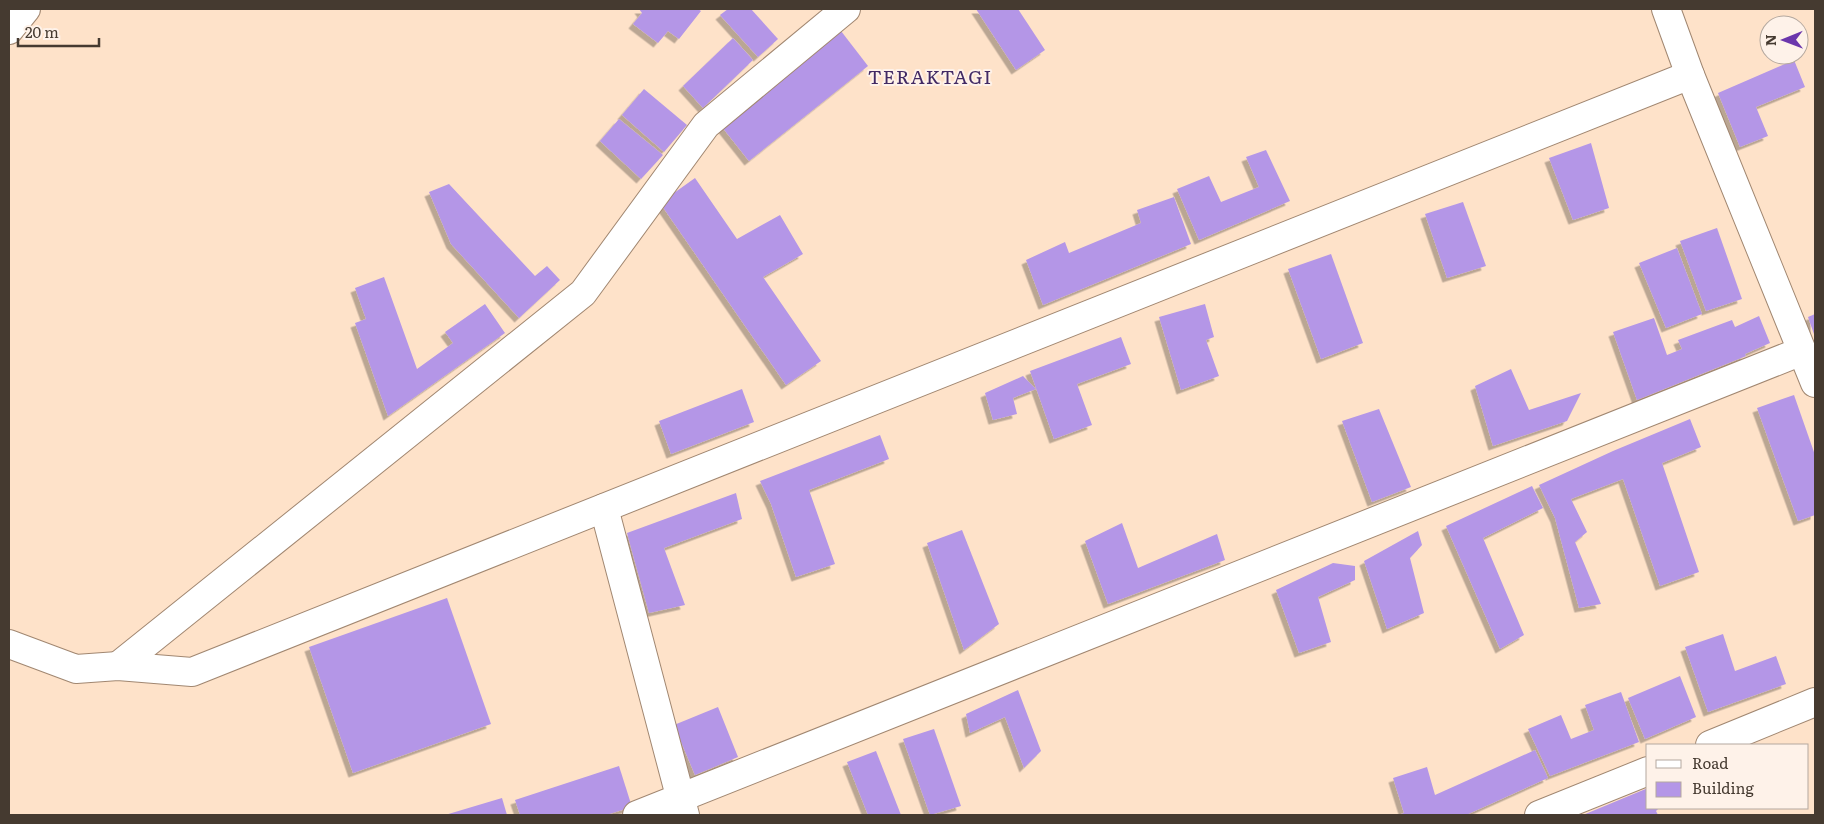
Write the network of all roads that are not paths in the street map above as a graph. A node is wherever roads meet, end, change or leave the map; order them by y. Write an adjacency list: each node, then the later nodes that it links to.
1 (26, 9): 4 (street)
2 (846, 9): 10 (street)
3 (1666, 9): 5 (street)
4 (9, 30)
5 (1690, 75): 6 (street); 8 (street)
6 (1802, 351): 7 (street); 14 (street)
7 (1815, 383)
8 (604, 508): 10 (street); 14 (street)
9 (9, 644): 10 (street)
10 (118, 666)
11 (1815, 702): 12 (street)
12 (1712, 744)
13 (1646, 772): 16 (street)
14 (683, 807): 15 (street)
15 (636, 815)
16 (1539, 815)

